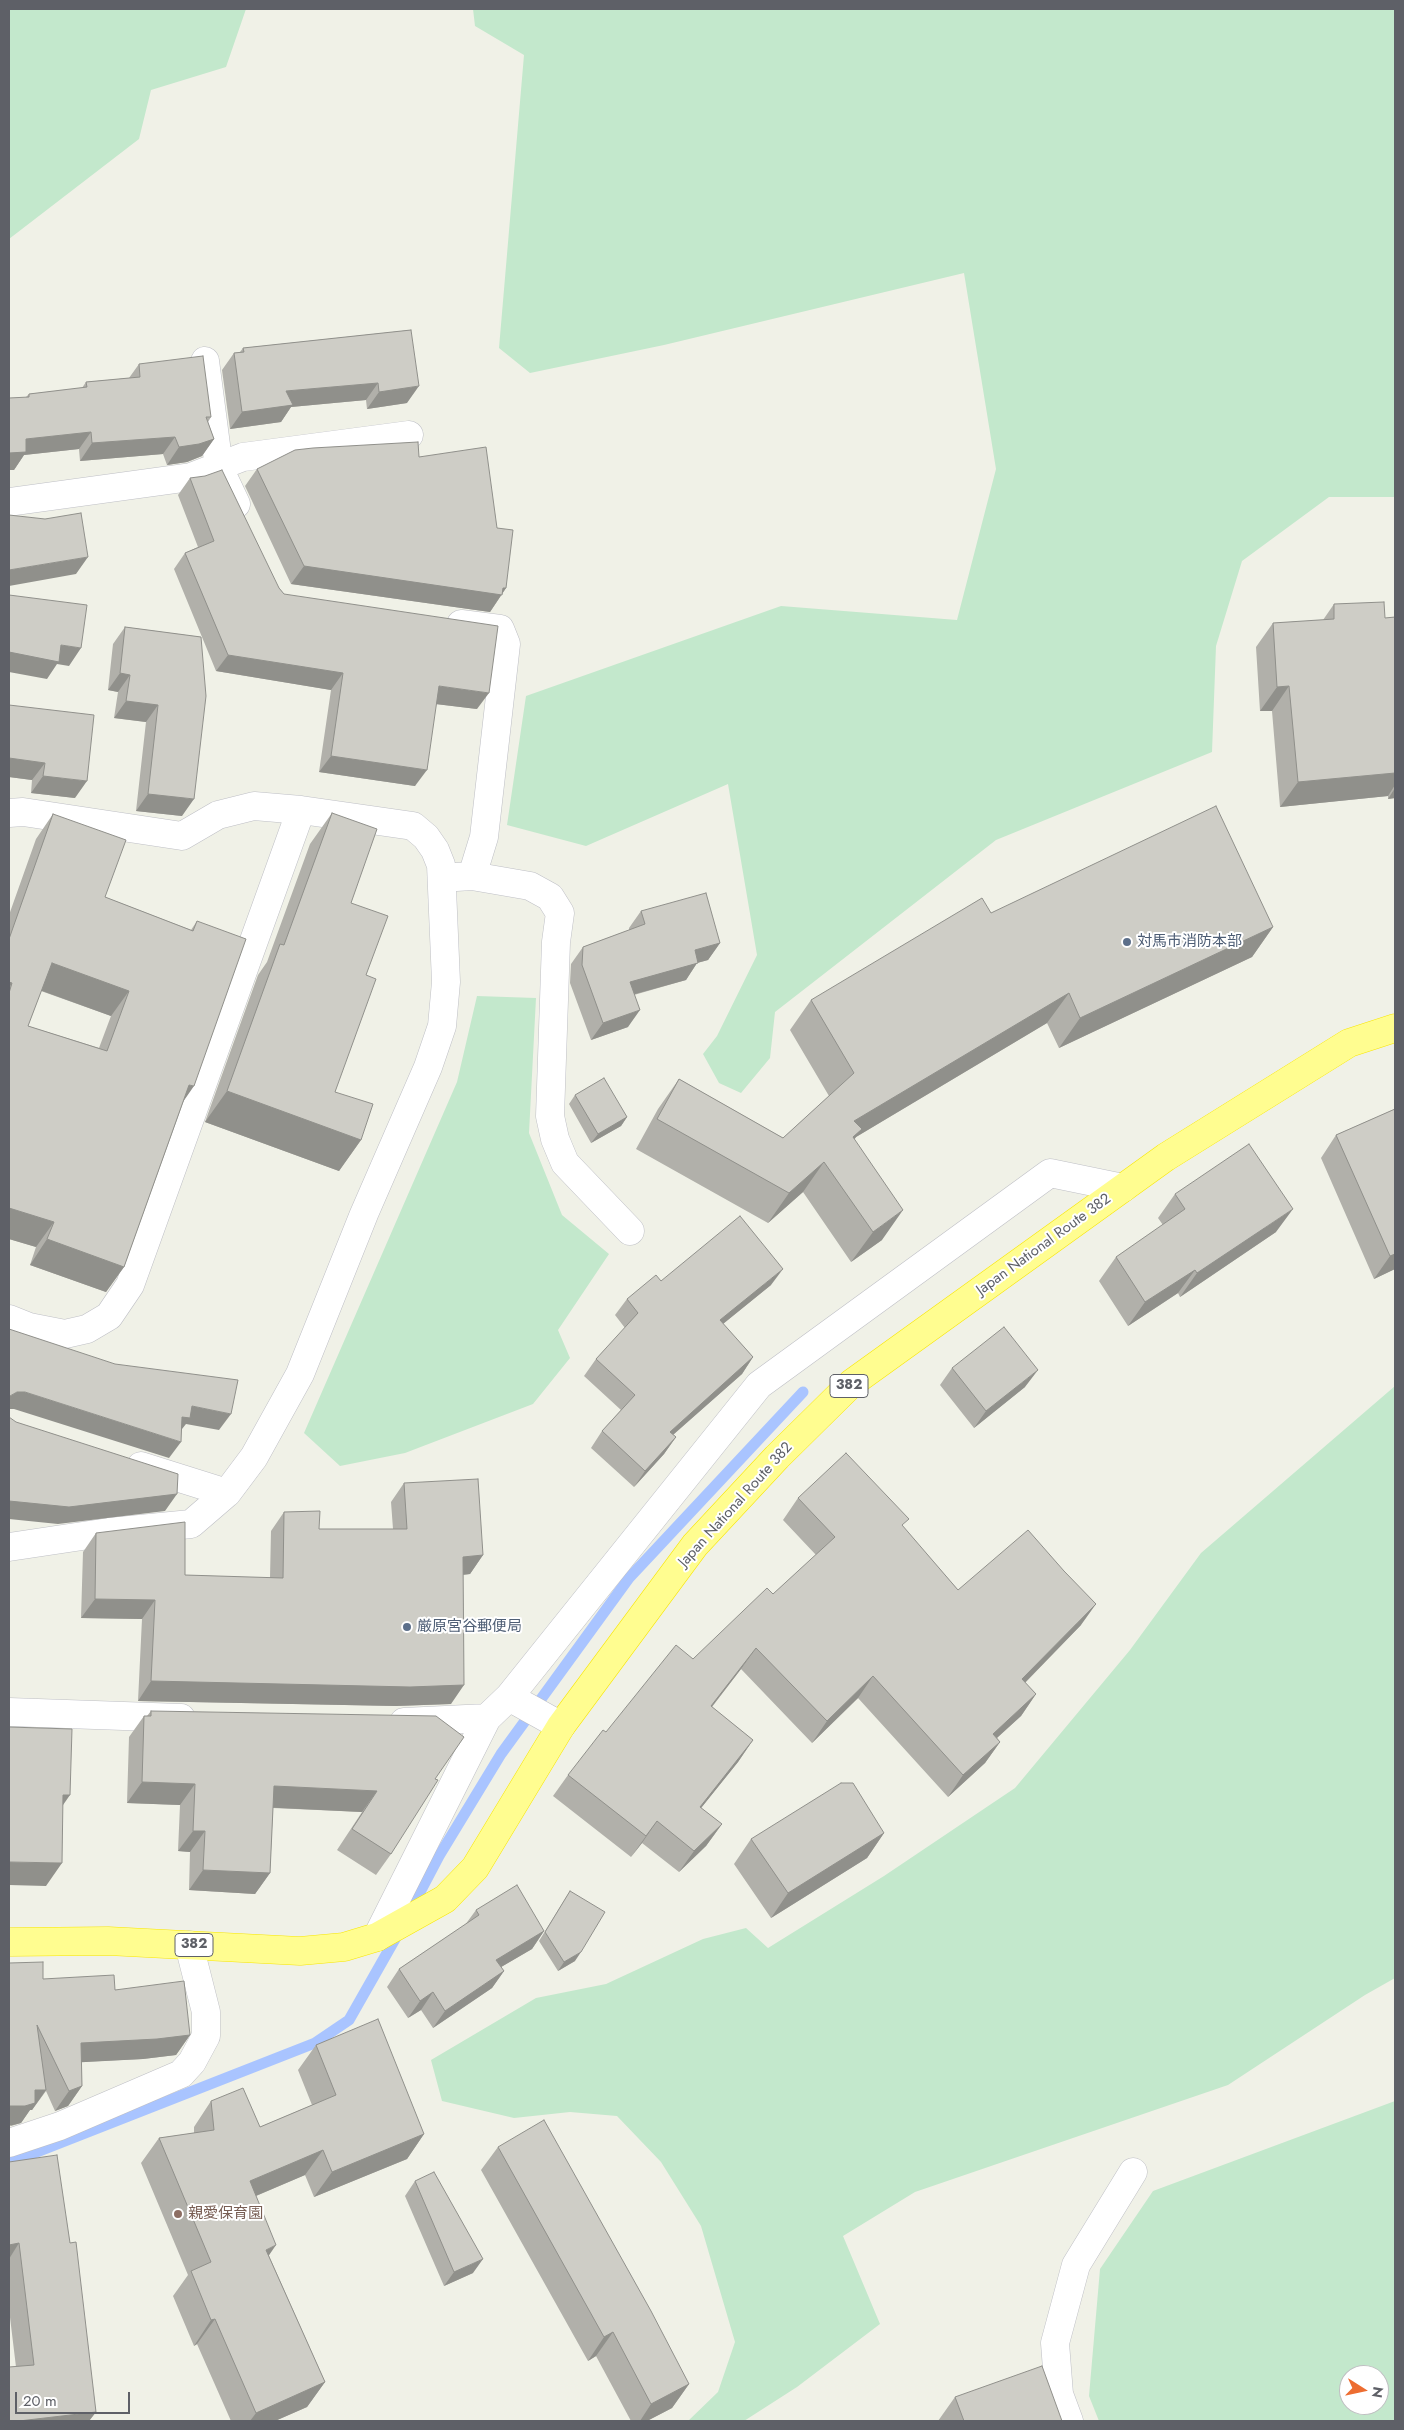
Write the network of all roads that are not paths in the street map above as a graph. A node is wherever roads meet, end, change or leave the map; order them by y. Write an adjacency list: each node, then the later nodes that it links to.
1 (205, 361): 3 (street)
2 (409, 435): 3 (street)
3 (219, 468): 4 (street); 5 (street)
4 (9, 502)
5 (248, 528)
6 (434, 620): 9 (street)
7 (301, 810): 8 (street); 10 (street); 14 (street)
8 (9, 813)
9 (472, 876): 10 (street); 13 (street)
10 (442, 878): 16 (street)
11 (1395, 1028): 12 (highway, Japan National Route 382 / 382)
12 (1123, 1188): 18 (street); 23 (highway, Japan National Route 382 / 382)
13 (630, 1231)
14 (9, 1320)
15 (113, 1458): 16 (street)
16 (227, 1494): 17 (street)
17 (9, 1547)
18 (509, 1697): 21 (street); 23 (street)
19 (9, 1712): 20 (street)
20 (210, 1718)
21 (488, 1718): 22 (street); 24 (street)
22 (375, 1721)
23 (561, 1726): 24 (highway, Japan National Route 382 / 382)
24 (377, 1937): 26 (highway, Japan National Route 382 / 382)
25 (9, 1942): 26 (highway, Japan National Route 382 / 382)
26 (189, 1945): 27 (street)
27 (9, 2143)
28 (1133, 2172): 29 (street)
29 (1069, 2421)

